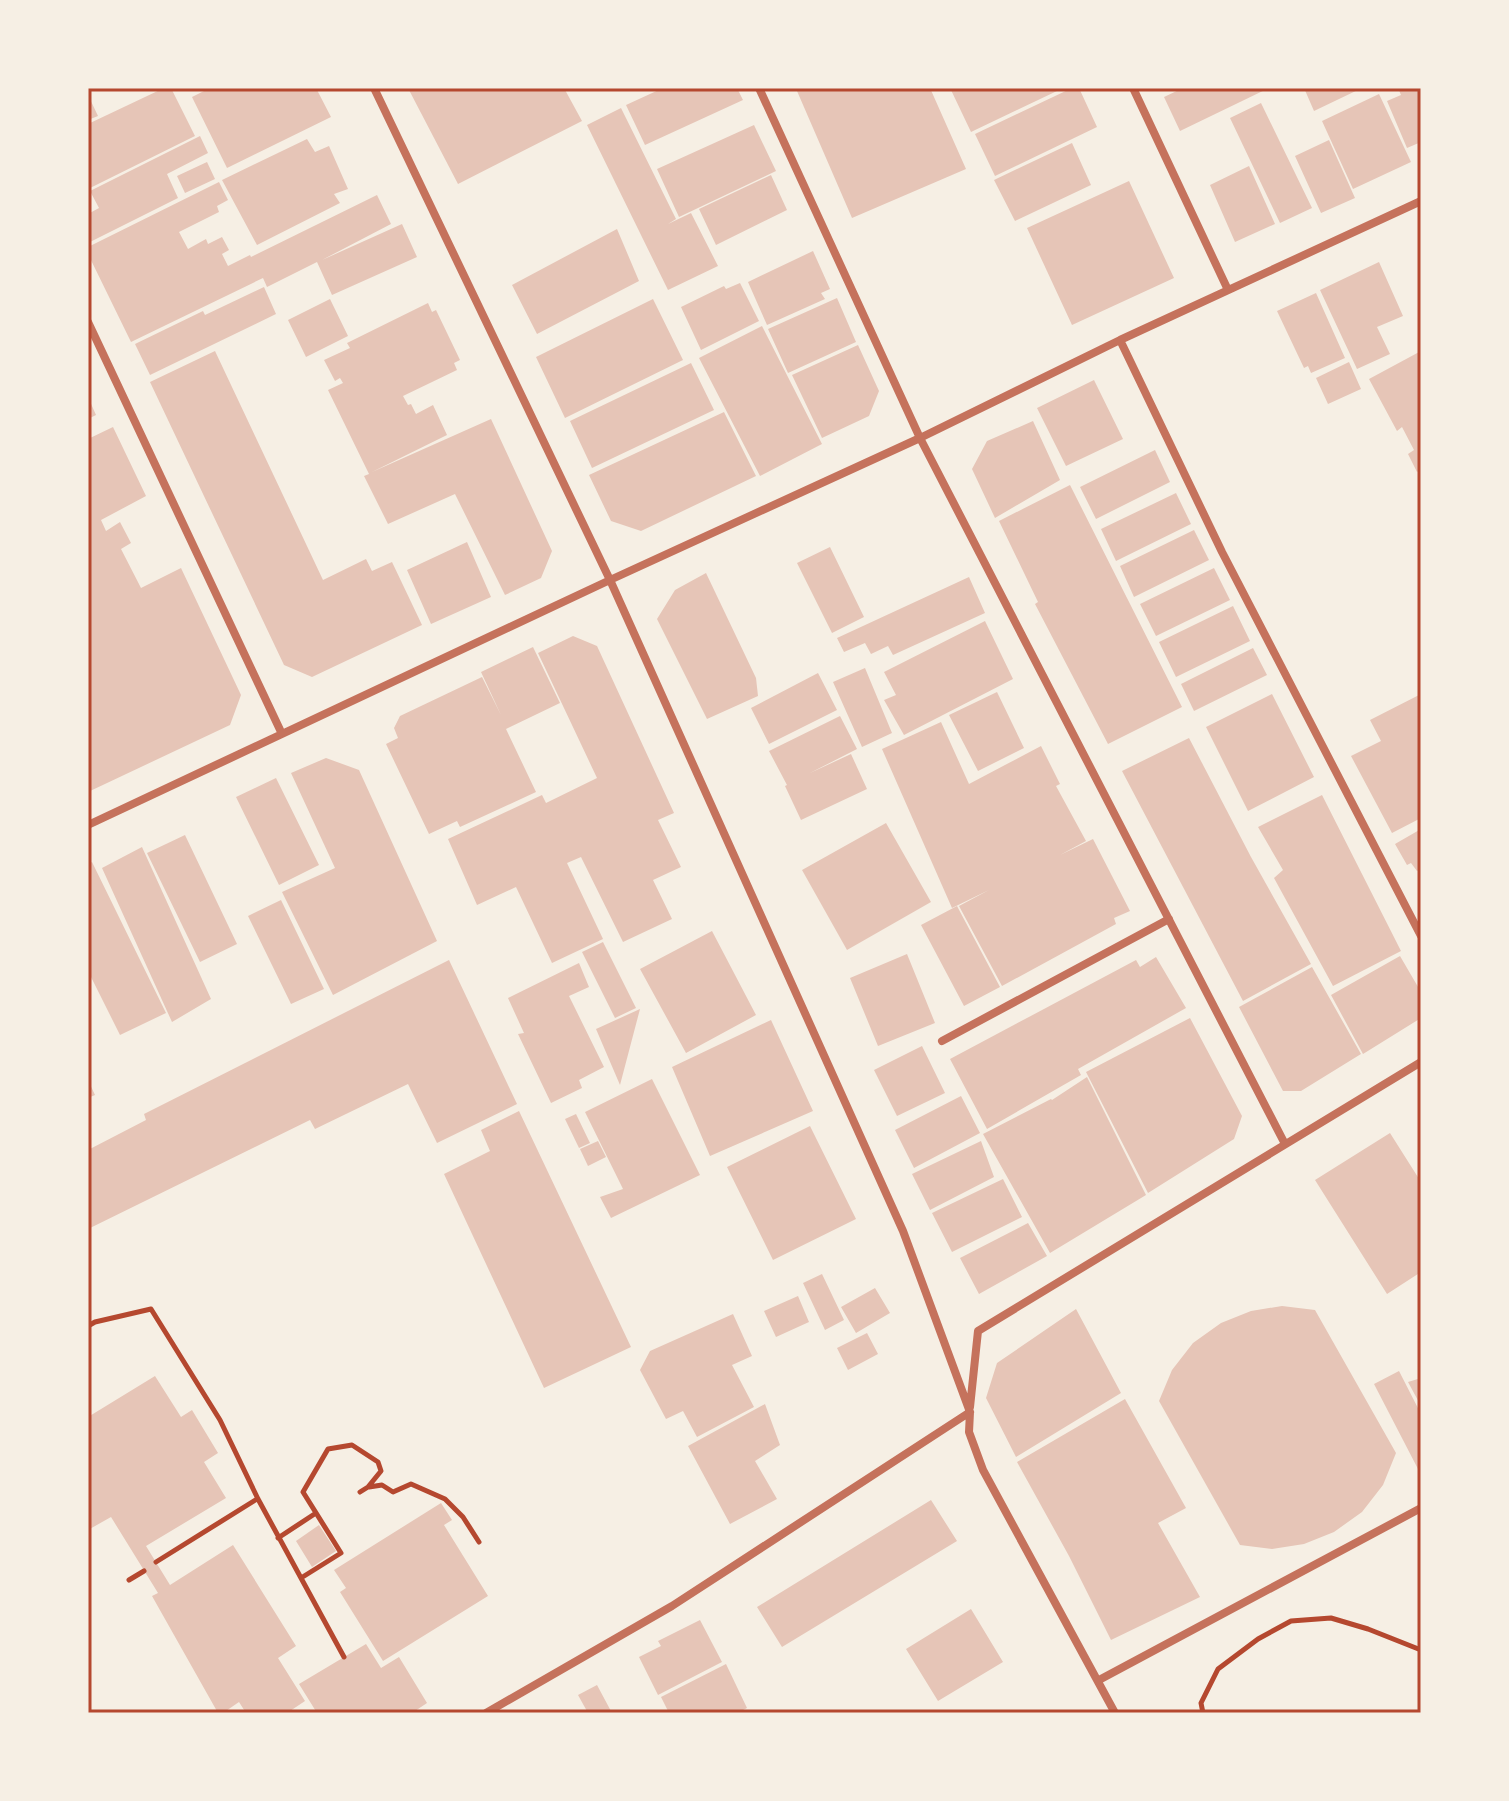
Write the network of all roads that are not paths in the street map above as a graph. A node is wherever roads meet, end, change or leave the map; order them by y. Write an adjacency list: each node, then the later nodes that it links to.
1 (374, 88): 9 (street)
2 (759, 88): 8 (street)
3 (1133, 88): 5 (street)
4 (1421, 201): 5 (street)
5 (1228, 290): 7 (street)
6 (88, 322): 10 (street)
7 (1120, 340): 8 (street); 13 (street)
8 (920, 438): 9 (street); 12 (street)
9 (610, 580): 10 (street); 17 (street)
10 (282, 734): 11 (street)
11 (88, 825)
12 (1169, 919): 14 (street); 16 (street)
13 (1421, 936)
14 (942, 1041)
15 (1421, 1062): 16 (street)
16 (1285, 1144): 17 (street)
17 (970, 1412): 19 (street); 20 (street)
18 (1421, 1508): 19 (street)
19 (1099, 1680): 21 (street)
20 (486, 1713)
21 (1115, 1713)

